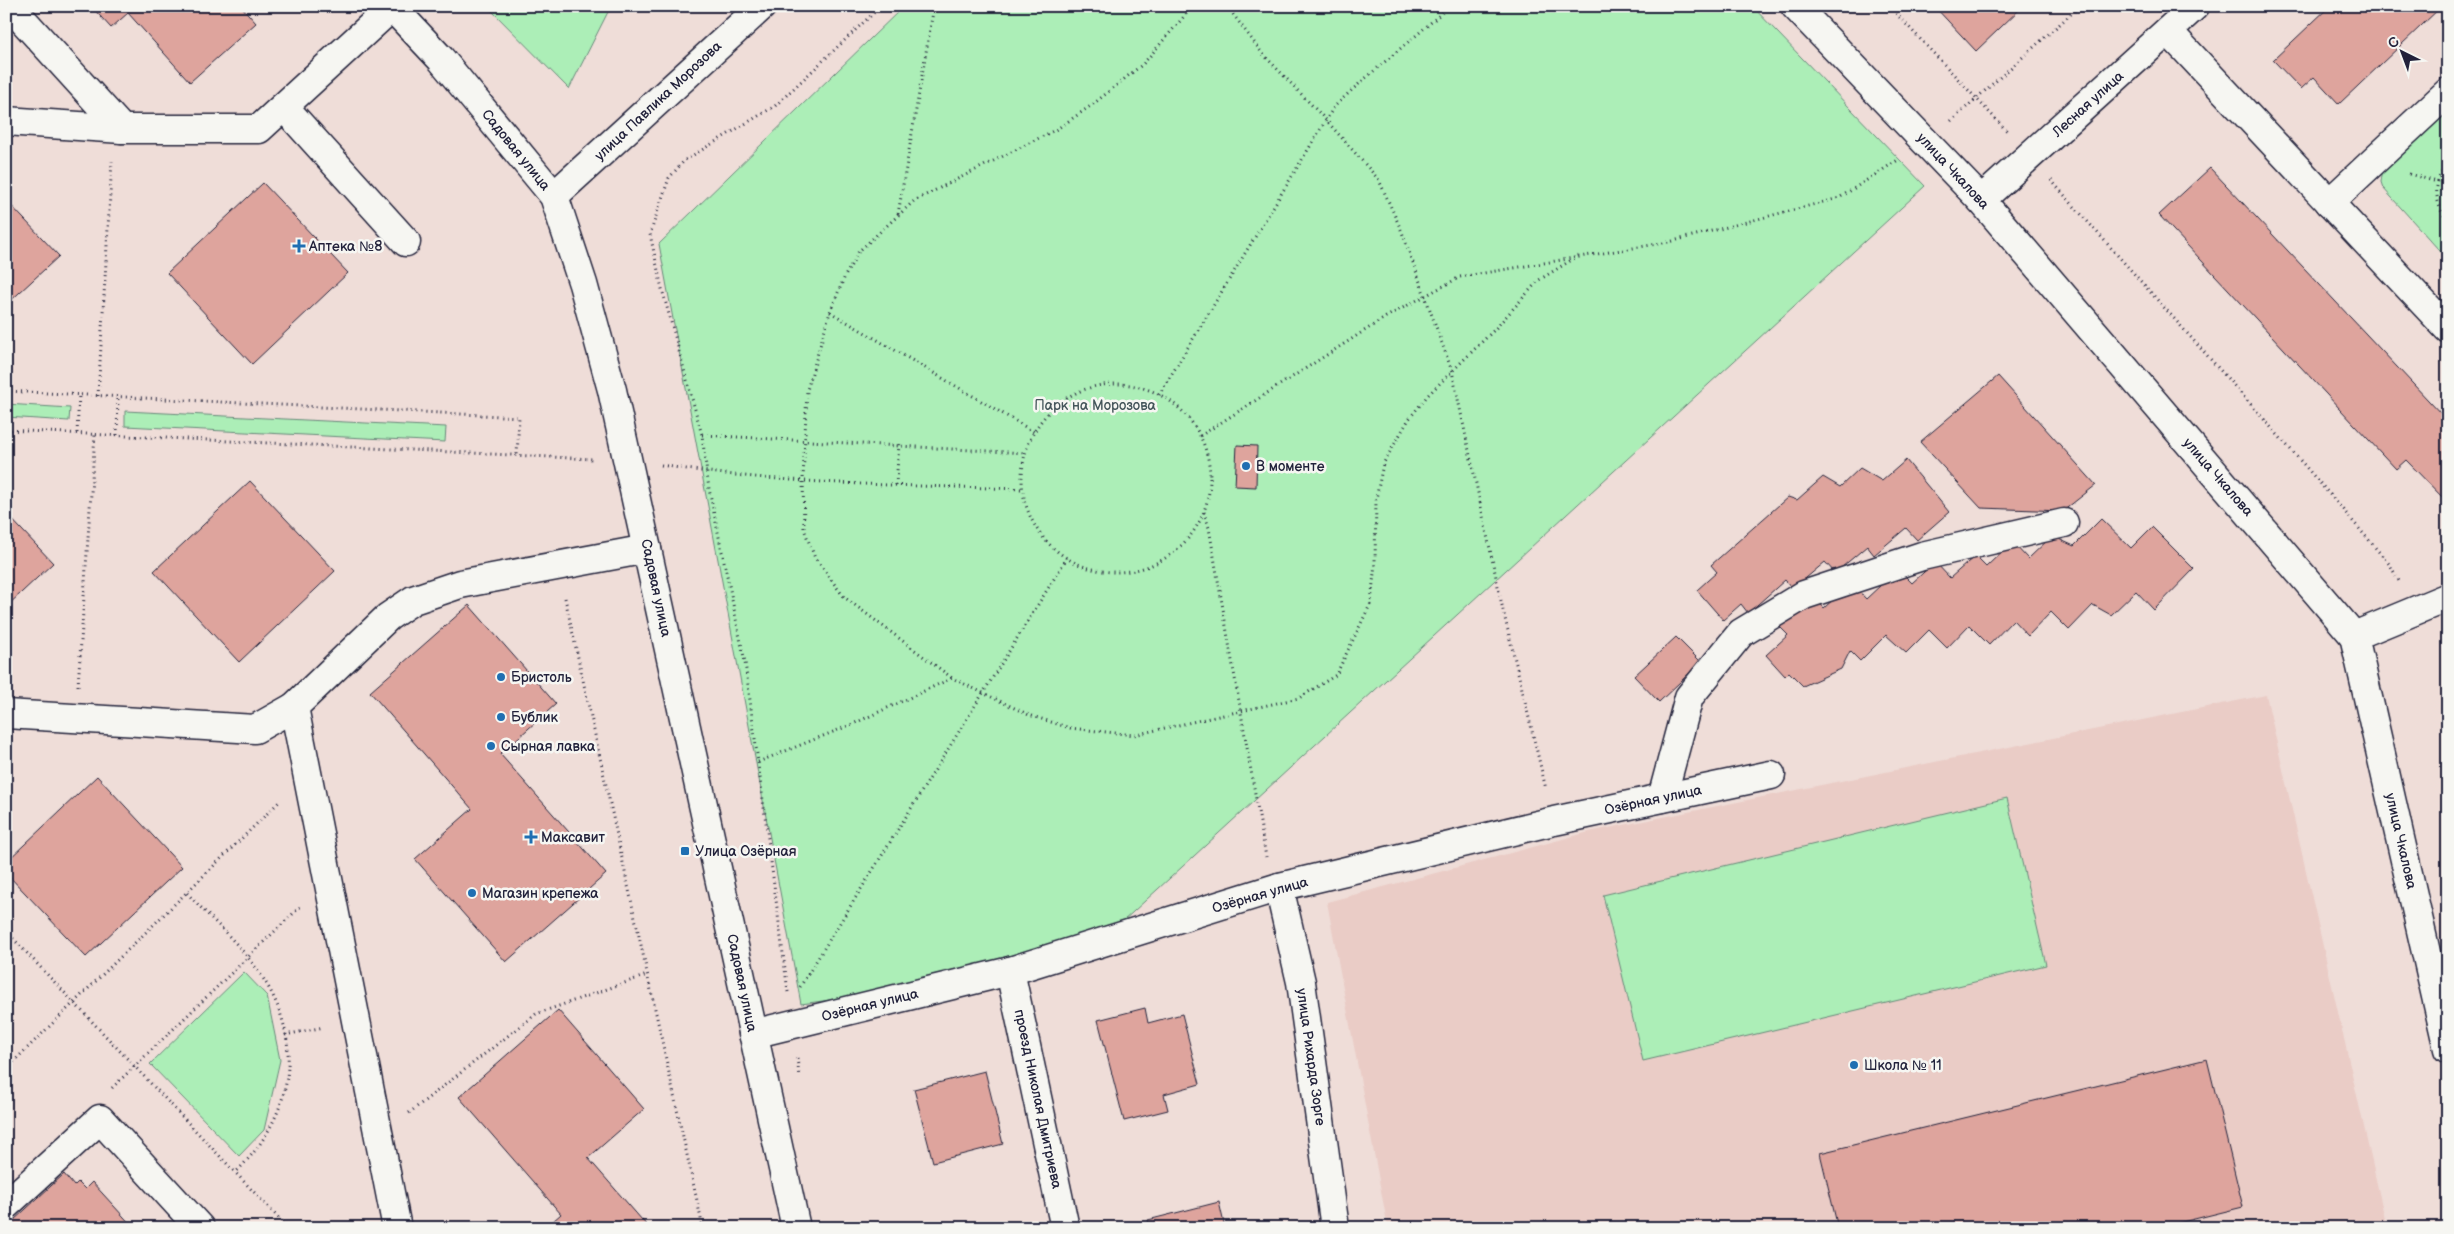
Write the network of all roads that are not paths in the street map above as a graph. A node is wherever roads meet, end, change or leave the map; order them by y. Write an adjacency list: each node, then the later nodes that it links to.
1 (10, 6): 10 (street)
2 (762, 6): 11 (street, улица Павлика Морозова)
3 (1795, 6): 12 (street, улица Чкалова)
4 (2195, 6): 6 (street, Лесная улица)
5 (392, 7): 8 (street); 11 (street, Садовая улица)
6 (2168, 31): 12 (street, Лесная улица); 13 (street)
7 (2448, 92): 13 (street)
8 (284, 106): 10 (street); 14 (street)
9 (6, 121): 10 (street)
10 (117, 141)
11 (554, 196): 17 (street, Садовая улица)
12 (1981, 200): 19 (street, улица Чкалова)
13 (2329, 203): 15 (street)
14 (406, 242)
15 (2448, 329)
16 (2064, 523): 23 (street)
17 (647, 549): 20 (street); 26 (street, Садовая улица)
18 (2448, 597): 19 (street)
19 (2354, 636): 27 (street, улица Чкалова)
20 (294, 707): 21 (street); 30 (street)
21 (6, 714)
22 (1771, 775): 23 (street, Озёрная улица)
23 (1662, 798): 24 (street, Озёрная улица)
24 (1276, 889): 25 (street, Озёрная улица); 33 (street, улица Рихарда Зорге)
25 (1010, 970): 26 (street, Озёрная улица); 32 (street, проезд Николая Дмитриева)
26 (753, 1034): 31 (street, Садовая улица)
27 (2448, 1049)
28 (6, 1205): 29 (street)
29 (200, 1228)
30 (397, 1228)
31 (796, 1228)
32 (1065, 1228)
33 (1335, 1228)

